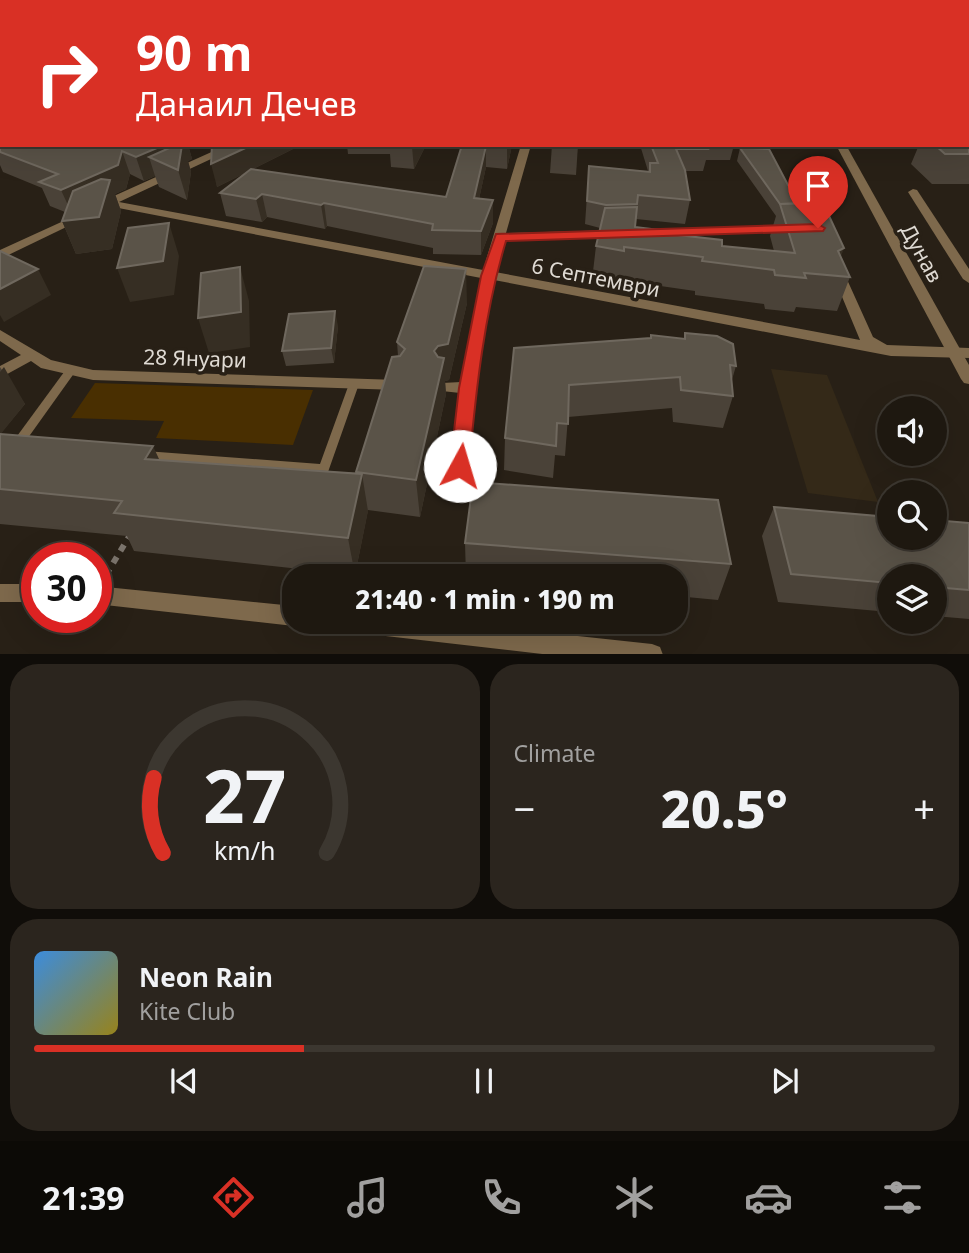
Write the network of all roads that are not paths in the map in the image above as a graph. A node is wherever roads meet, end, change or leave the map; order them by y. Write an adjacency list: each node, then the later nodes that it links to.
1 (232, 147): 5 (street)
2 (525, 147): 7 (street)
3 (842, 147): 14 (street, Дунав)
4 (913, 192): 11 (street)
5 (108, 203): 8 (street); 10 (street, 6 Септември)
6 (804, 229): 7 (street)
7 (500, 237): 10 (street)
8 (0, 254)
9 (834, 265): 13 (street)
10 (488, 276): 13 (street, 6 Септември); 22 (street)
11 (969, 279)
12 (0, 334): 15 (street, 28 Януари)
13 (891, 351): 14 (street, 6 Септември)
14 (962, 353): 18 (street, Дунав)
15 (32, 355): 16 (street, 28 Януари); 17 (street)
16 (71, 370): 19 (street, 28 Януари); 23 (lane)
17 (0, 373)
18 (969, 379)
19 (354, 384): 20 (street, 28 Януари); 24 (lane)
20 (398, 386)
21 (447, 387): 22 (street)
22 (468, 388): 25 (street)
23 (29, 447)
24 (134, 455)
25 (496, 497)
26 (0, 593): 27 (street)
27 (21, 593)
28 (112, 597): 29 (street)
29 (282, 615)
30 (464, 634): 31 (street)
31 (652, 654)

